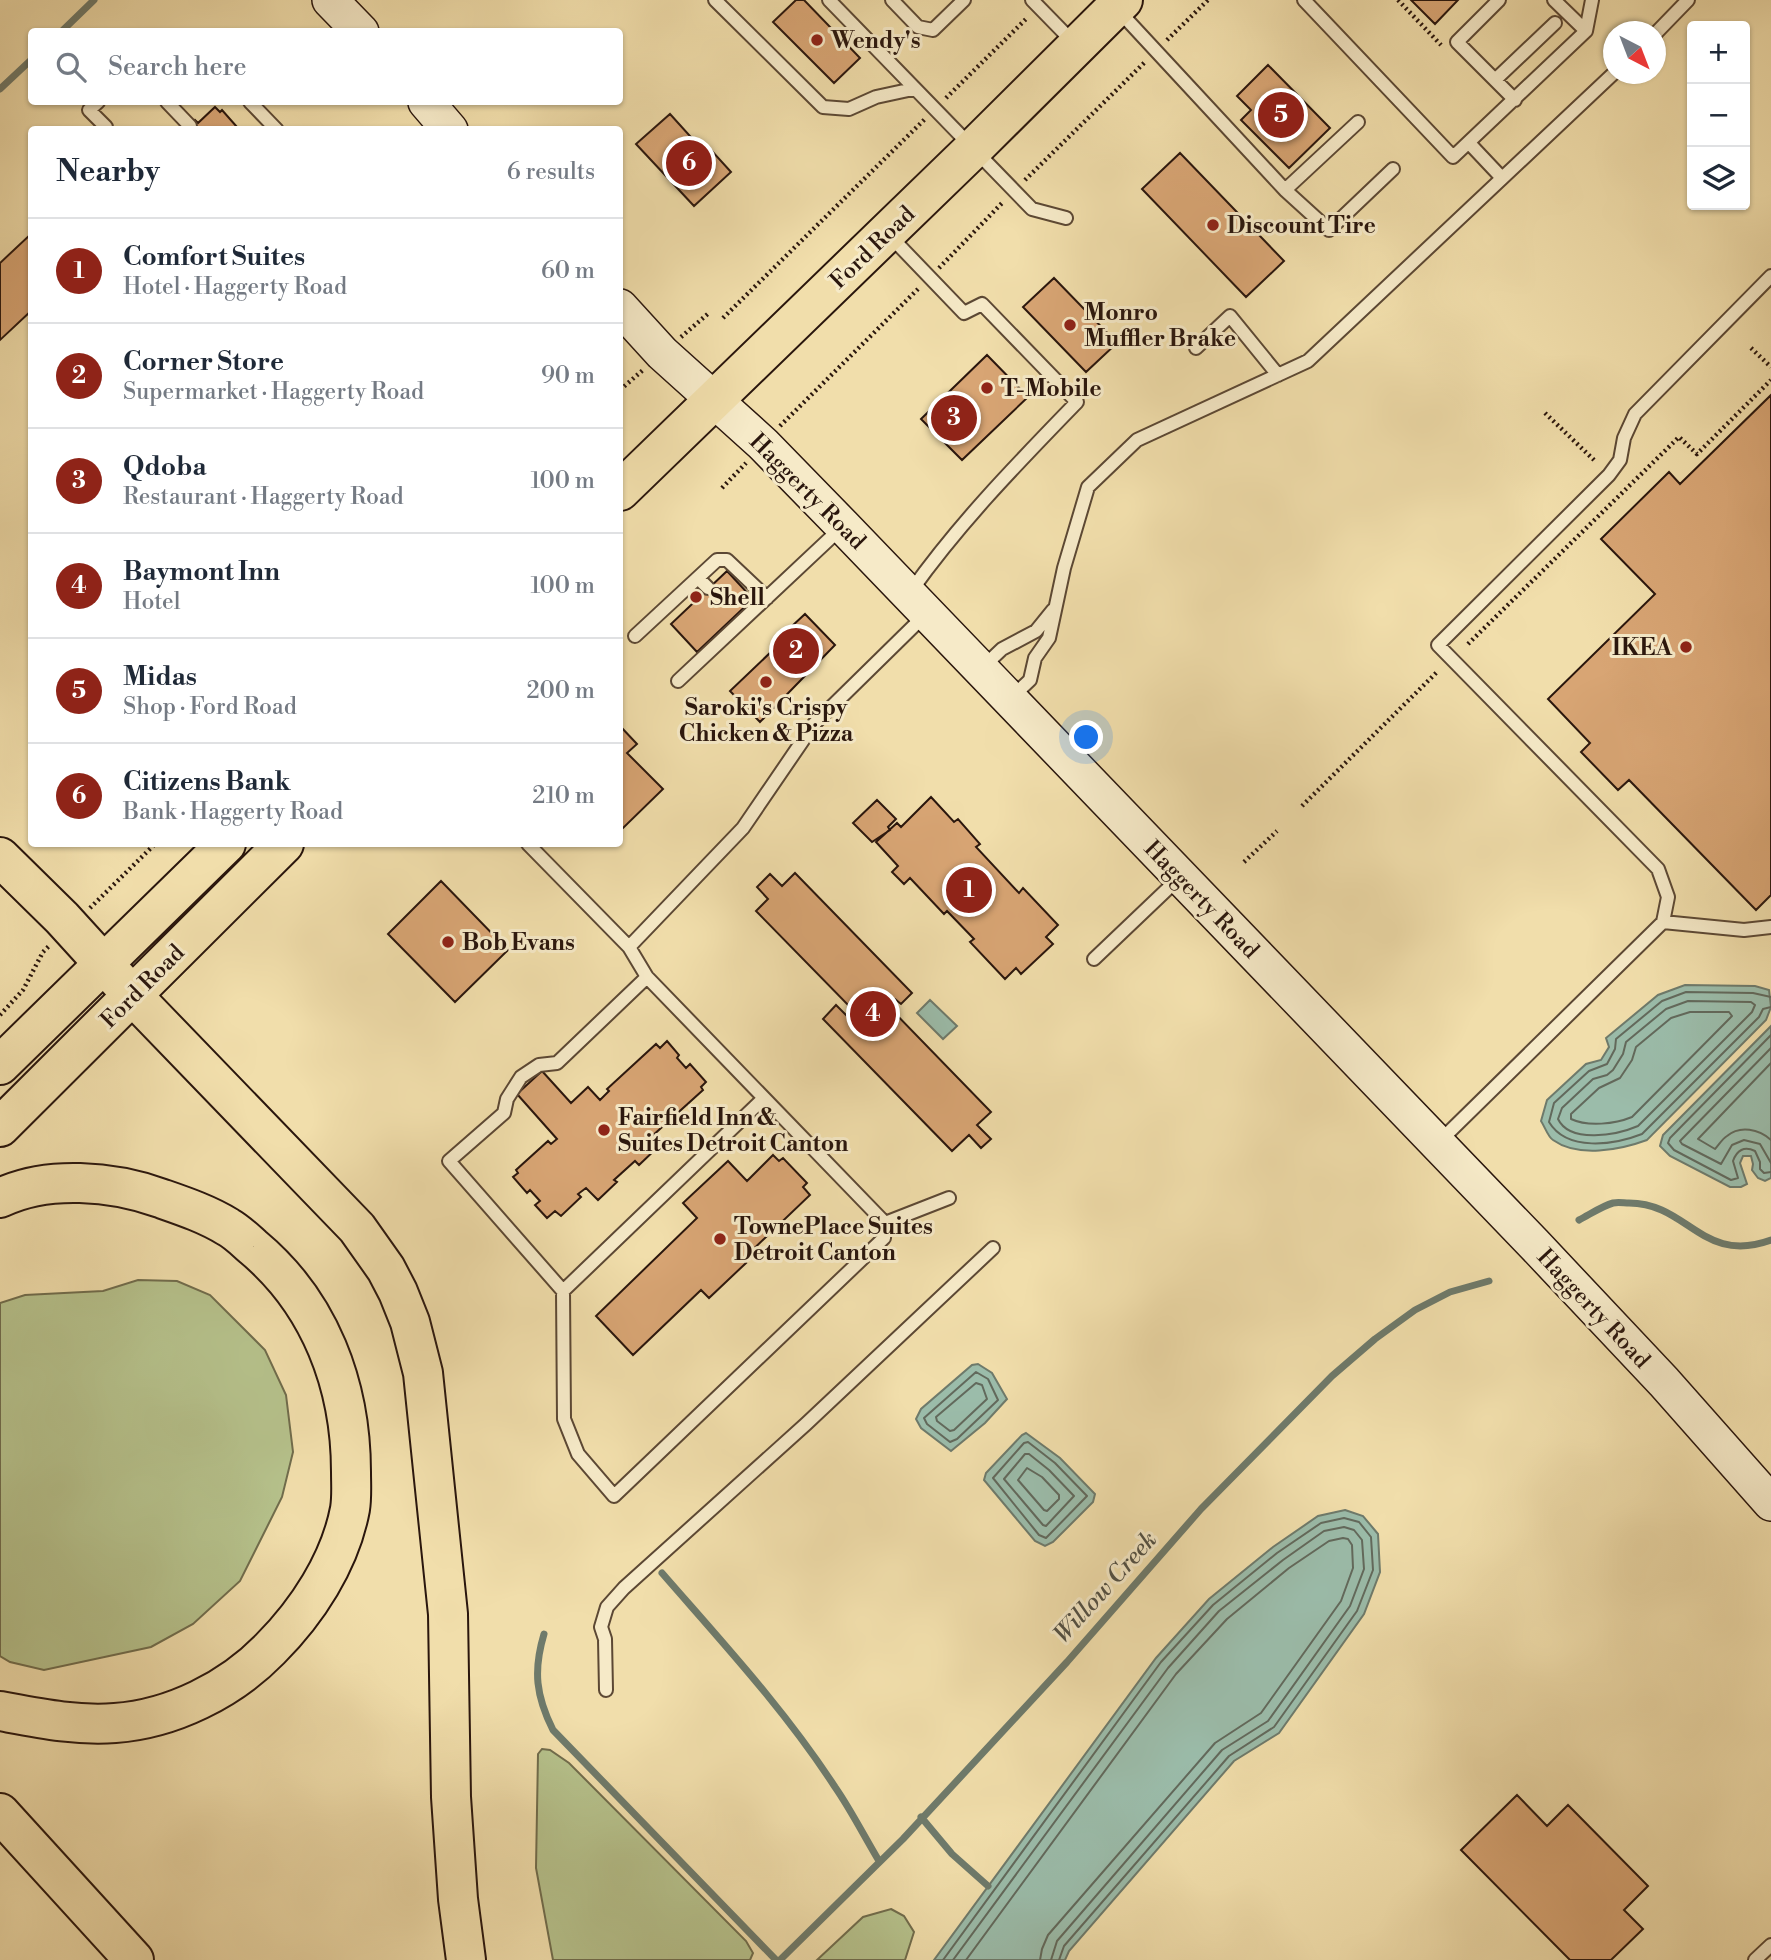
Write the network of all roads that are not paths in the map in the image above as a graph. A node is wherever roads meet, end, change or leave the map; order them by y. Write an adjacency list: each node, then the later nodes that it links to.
1 (330, 0): 15 (main road)
2 (715, 0): 20 (lane)
3 (829, 0): 20 (lane)
4 (892, 0): 5 (lane)
5 (964, 0)
6 (1304, 0): 31 (lane)
7 (1499, 0): 18 (lane)
8 (1555, 0): 16 (lane)
9 (1592, 0): 16 (lane)
10 (1686, 1): 13 (lane)
11 (1035, 3): 17 (lane)
12 (1119, 4): 17 (main road, Ford Road); 35 (lane)
13 (1666, 22)
14 (1555, 23): 18 (lane)
15 (357, 28)
16 (1586, 32): 21 (lane)
17 (1077, 45): 32 (main road, Ford Road)
18 (1495, 80): 21 (lane)
19 (1603, 83): 34 (lane)
20 (913, 89): 32 (lane)
21 (1515, 100): 31 (lane)
22 (95, 105): 27 (lane)
23 (170, 105): 28 (lane)
24 (253, 105): 29 (lane)
25 (429, 105): 30 (main road)
26 (1358, 122): 35 (lane)
27 (105, 126)
28 (190, 126)
29 (273, 126)
30 (447, 126)
31 (1469, 143): 34 (lane)
32 (973, 149): 36 (lane); 37 (main road, Ford Road)
33 (1393, 169): 35 (lane)
34 (1502, 178): 41 (lane)
35 (1285, 190)
36 (1066, 218)
37 (887, 233): 42 (main road, Ford Road); 49 (lane)
38 (1771, 276): 61 (lane)
39 (623, 310): 42 (main road, Haggerty Road)
40 (1196, 348): 41 (lane)
41 (1278, 375): 51 (lane)
42 (713, 401): 43 (main road, Ford Road); 44 (main road, Haggerty Road)
43 (623, 488)
44 (843, 526): 48 (lane); 49 (main road, Haggerty Road)
45 (698, 578): 46 (lane); 47 (lane); 48 (lane)
46 (708, 588)
47 (678, 597): 50 (lane); 52 (lane)
48 (768, 598): 54 (lane)
49 (918, 604): 53 (main road, Haggerty Road); 63 (lane)
50 (689, 607)
51 (1056, 607): 53 (lane); 55 (lane)
52 (635, 636)
53 (981, 669): 55 (main road, Haggerty Road)
54 (678, 681)
55 (1010, 699): 60 (main road, Haggerty Road)
56 (223, 847): 65 (main road, Ford Road)
57 (281, 847): 67 (main road, Ford Road)
58 (531, 847): 63 (lane)
59 (0, 857): 65 (main road)
60 (1180, 877): 64 (lane); 71 (main road, Haggerty Road)
61 (1663, 922): 62 (lane); 71 (lane)
62 (1771, 927)
63 (629, 947): 66 (lane)
64 (1094, 958)
65 (103, 963): 67 (main road); 68 (main road, Ford Road)
66 (647, 977): 69 (lane); 76 (lane)
67 (133, 996): 70 (main road, Ford Road); 83 (main road)
68 (0, 1065)
69 (764, 1098): 74 (lane); 76 (lane)
70 (0, 1127)
71 (1437, 1144): 77 (main road, Haggerty Road)
72 (0, 1198): 79 (main road)
73 (949, 1198): 74 (lane)
74 (885, 1223): 76 (lane)
75 (993, 1248): 78 (lane)
76 (563, 1291)
77 (1771, 1503)
78 (606, 1690)
79 (0, 1711)
80 (0, 1813): 82 (main road)
81 (1771, 1945): 84 (lane)
82 (134, 1960)
83 (466, 1960)
84 (1755, 1960)

